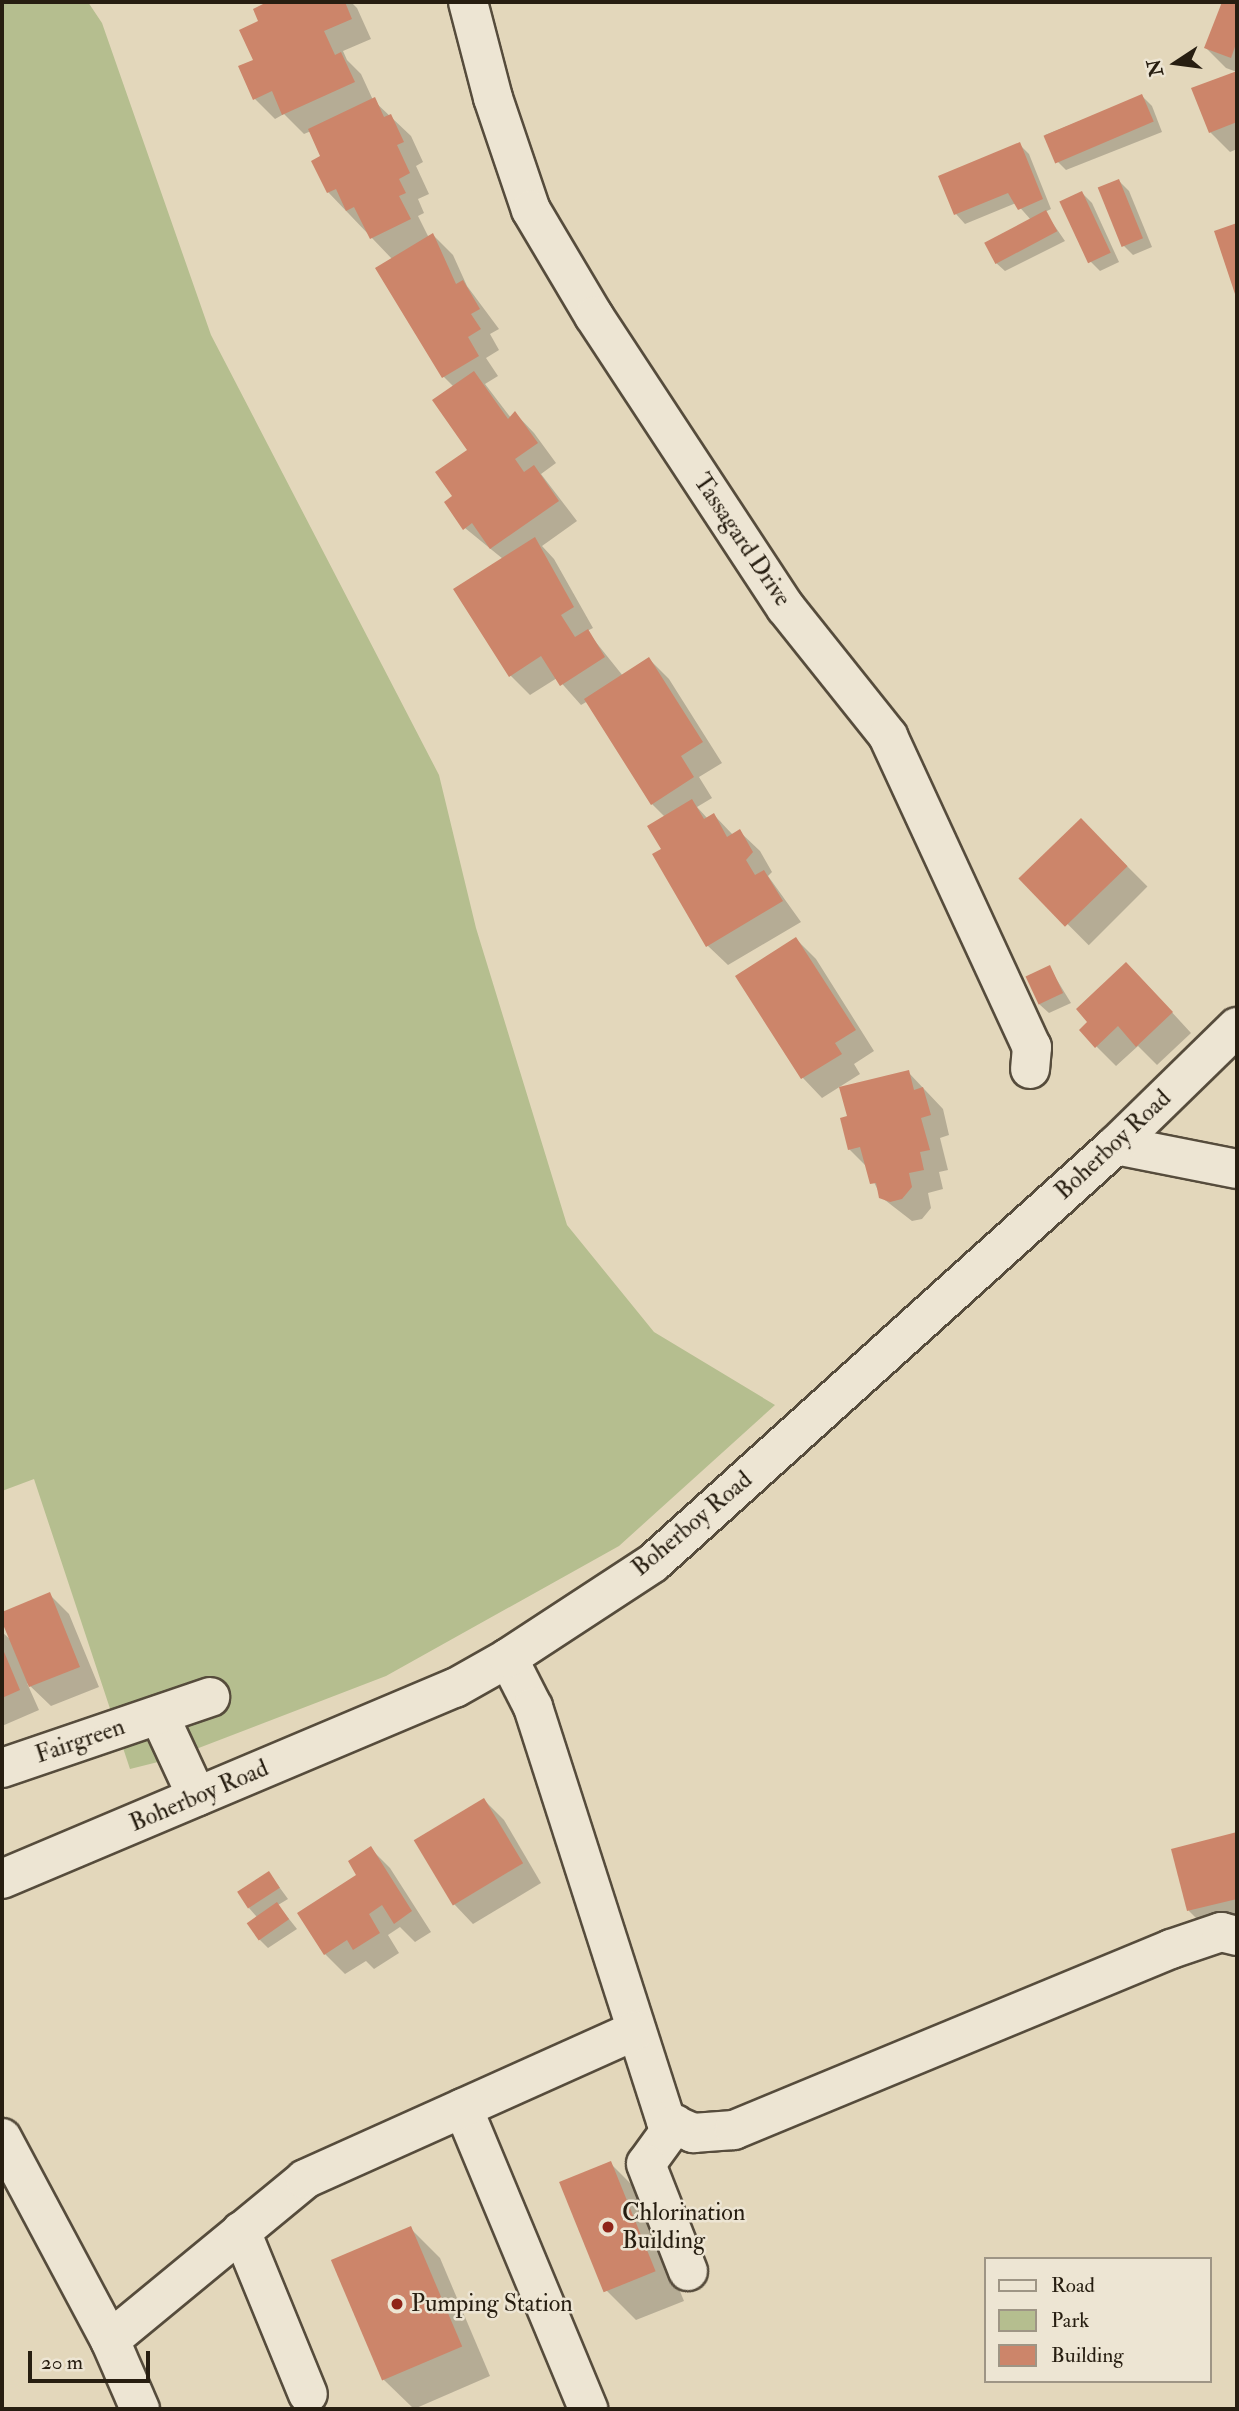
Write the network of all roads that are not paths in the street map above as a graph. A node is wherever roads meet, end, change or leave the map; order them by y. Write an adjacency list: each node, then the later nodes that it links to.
1 (468, 2): 3 (street, Tassagard Drive)
2 (1237, 1027): 4 (street, Boherboy Road)
3 (1030, 1069)
4 (1116, 1145): 5 (street); 6 (street, Boherboy Road)
5 (1237, 1168)
6 (508, 1658): 10 (street, Boherboy Road); 13 (street)
7 (210, 1697): 8 (street, Fairgreen)
8 (159, 1715): 9 (street, Fairgreen); 10 (street, Fairgreen)
9 (2, 1768)
10 (197, 1797): 11 (street, Boherboy Road)
11 (2, 1879)
12 (1237, 1936): 15 (street)
13 (635, 2031): 14 (street); 15 (street)
14 (463, 2108): 17 (street); 22 (street)
15 (675, 2124): 18 (street)
16 (2, 2138): 19 (street)
17 (241, 2231): 19 (street); 20 (street)
18 (688, 2271)
19 (110, 2340): 21 (street)
20 (309, 2394)
21 (140, 2409)
22 (588, 2409)

